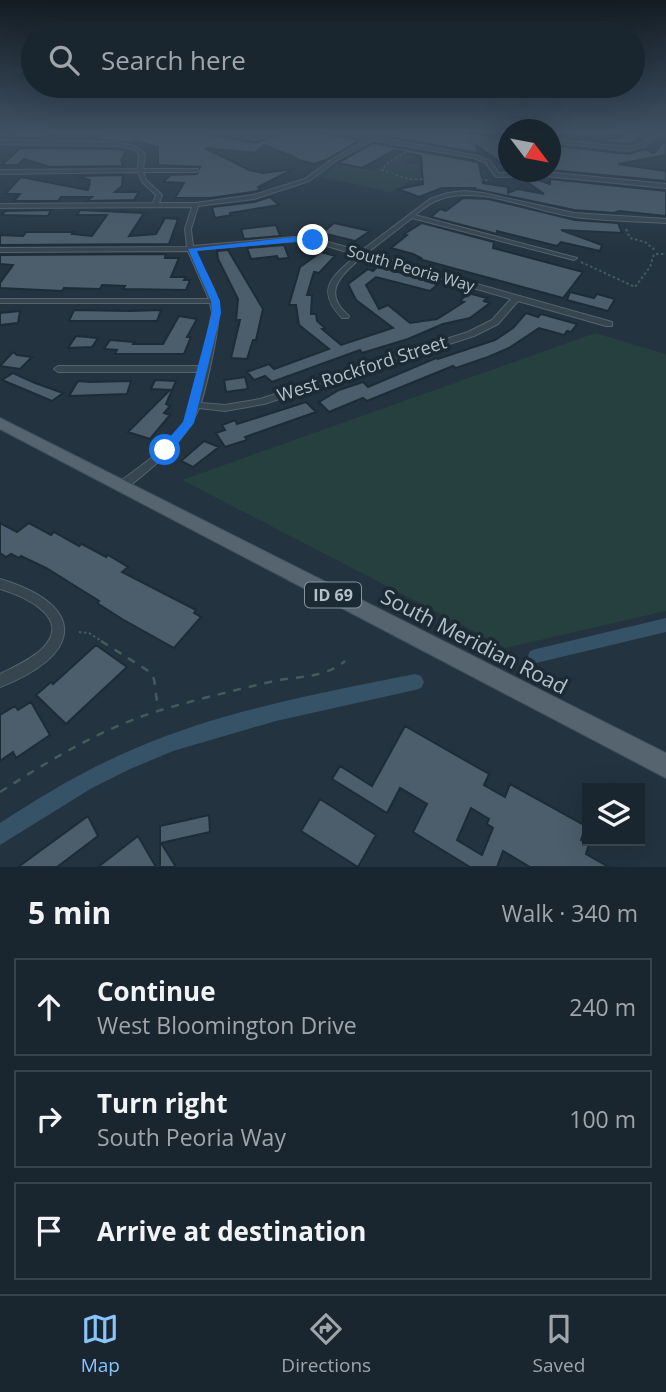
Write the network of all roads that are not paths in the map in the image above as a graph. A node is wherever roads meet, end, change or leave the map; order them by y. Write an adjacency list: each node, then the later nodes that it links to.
1 (139, 172): 5 (street)
2 (321, 172): 6 (street)
3 (492, 172): 4 (street)
4 (666, 186)
5 (155, 205): 6 (street); 7 (street)
6 (196, 205): 10 (street)
7 (0, 206)
8 (411, 216): 9 (street); 12 (street); 13 (street)
9 (666, 221)
10 (192, 249): 11 (street, South Peoria Way); 12 (street, South Peoria Way); 15 (street)
11 (0, 250)
12 (363, 254): 14 (street, South Peoria Way); 17 (street)
13 (574, 258)
14 (517, 297): 18 (street, South Peoria Way); 21 (street, West Rockford Street)
15 (215, 301): 16 (street); 20 (street)
16 (0, 302)
17 (345, 316)
18 (609, 324)
19 (58, 369): 20 (street)
20 (203, 369): 21 (street)
21 (195, 405): 23 (street)
22 (0, 423): 23 (main road, South Meridian Road / ID 69)
23 (122, 486): 26 (main road, South Meridian Road / ID 69)
24 (0, 584): 25 (street)
25 (0, 681)
26 (666, 766)

